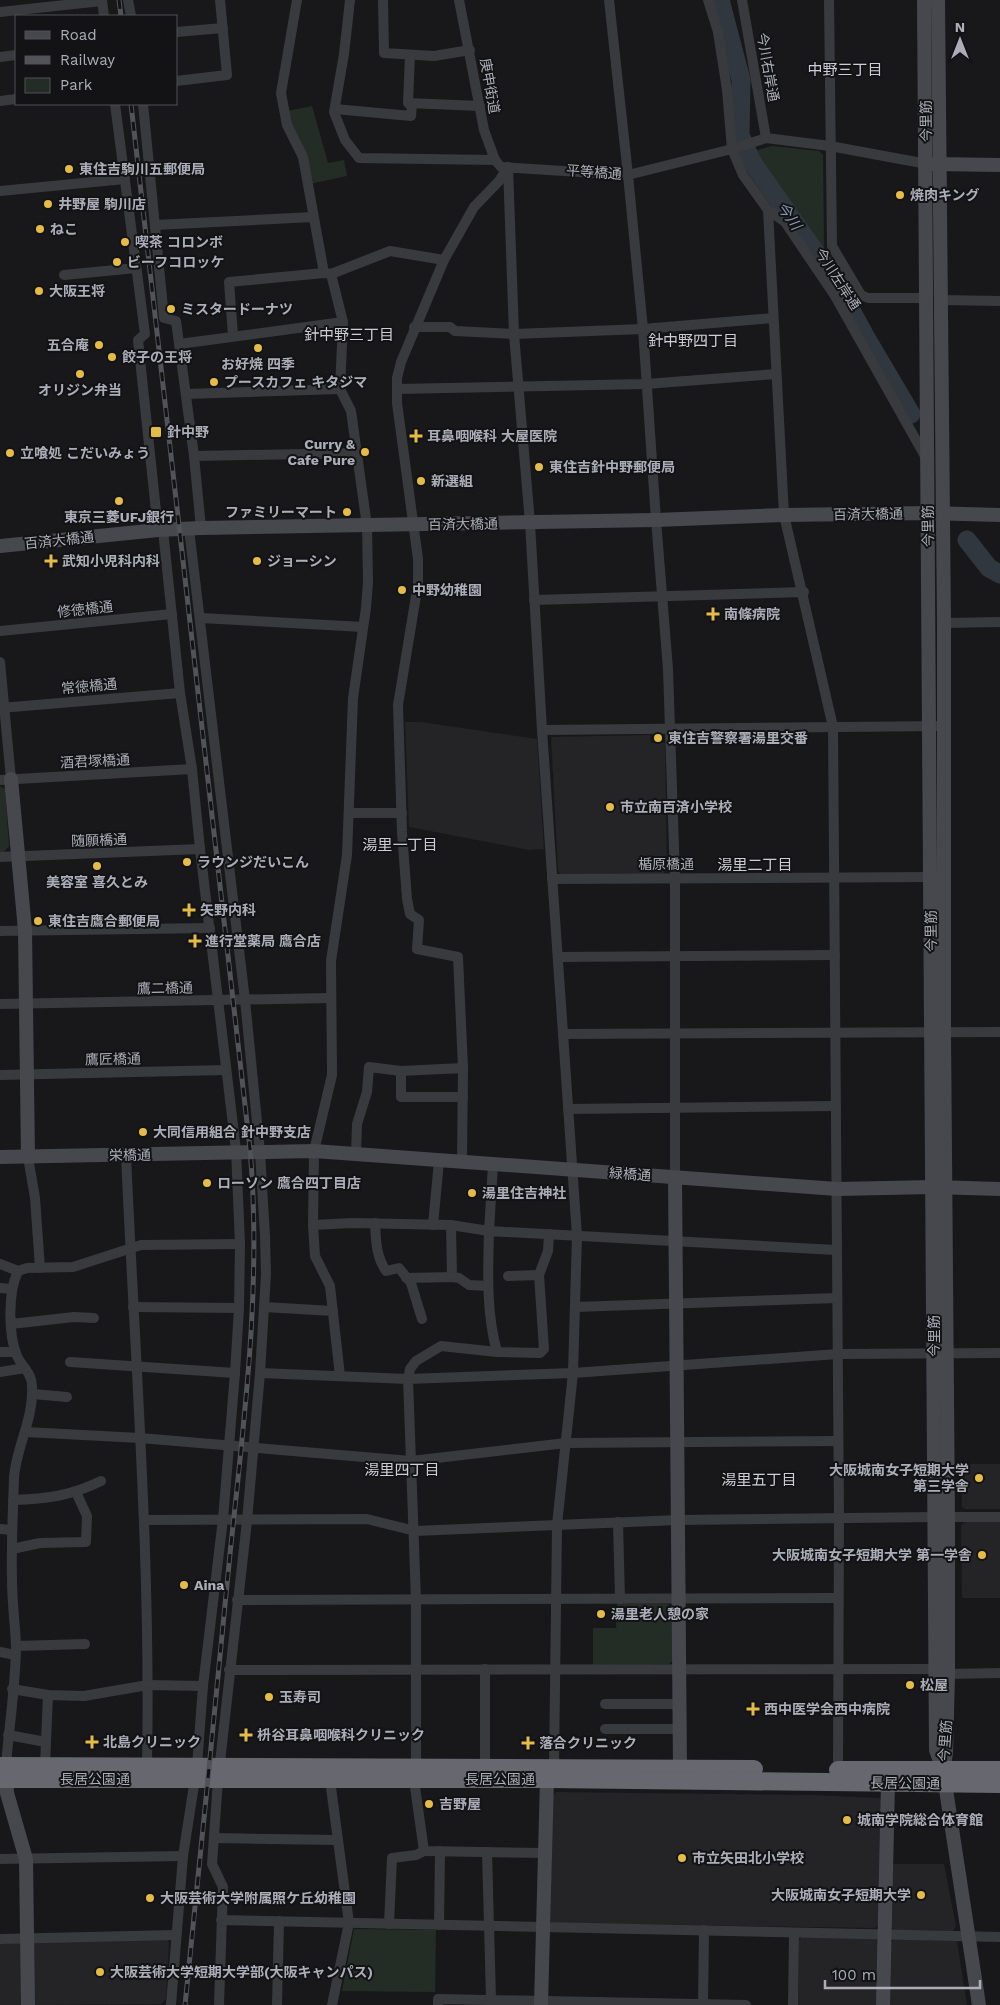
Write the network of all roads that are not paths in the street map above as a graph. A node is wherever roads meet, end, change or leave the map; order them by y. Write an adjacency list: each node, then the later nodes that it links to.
1 (129, 0): 16 (street)
2 (220, 0): 17 (street)
3 (297, 0): 43 (street)
4 (350, 0): 30 (street)
5 (383, 0): 21 (street)
6 (459, 0): 19 (street, 庚申街道)
7 (609, 0): 39 (street)
8 (708, 0): 33 (street, 今川左岸通)
9 (742, 0): 31 (street, 今川右岸通)
10 (829, 0): 32 (street)
11 (924, 0): 35 (street, 今里筋)
12 (938, 0): 36 (street, 今里筋)
13 (102, 1): 14 (street); 15 (street)
14 (0, 12)
15 (104, 15)
16 (131, 15)
17 (222, 28): 18 (street); 23 (street)
18 (178, 32)
19 (470, 50): 21 (street); 29 (street, 庚申街道)
20 (15, 55): 22 (street)
21 (410, 55): 26 (street)
22 (0, 57)
23 (178, 80)
24 (15, 99): 25 (street)
25 (0, 101)
26 (412, 104): 29 (street); 30 (street)
27 (116, 105): 40 (street)
28 (143, 105): 44 (street)
29 (480, 106): 34 (street, 庚申街道)
30 (335, 109): 34 (street)
31 (766, 138): 32 (street); 33 (street, 平等橋通)
32 (830, 146): 35 (street); 49 (street)
33 (734, 148): 39 (street, 平等橋通); 42 (street, 今川左岸通)
34 (496, 160): 38 (street)
35 (926, 164): 36 (street); 49 (street, 今里筋)
36 (941, 164): 37 (street); 49 (street, 今里筋)
37 (1000, 165)
38 (508, 167): 39 (street, 平等橋通); 45 (street); 55 (street)
39 (628, 175): 54 (street)
40 (125, 179): 41 (street); 46 (street)
41 (0, 191)
42 (768, 210): 51 (street); 66 (street, 今川左岸通)
43 (313, 217): 44 (street); 47 (street)
44 (155, 225): 57 (street)
45 (444, 260): 47 (street); 53 (street)
46 (136, 268): 48 (street); 76 (street)
47 (327, 274): 52 (street); 56 (street)
48 (64, 276)
49 (933, 299): 50 (street); 66 (street, 今里筋); 68 (street, 今里筋)
50 (1000, 301)
51 (774, 318): 54 (street); 58 (street)
52 (343, 322): 56 (street); 61 (street)
53 (414, 327): 55 (street); 62 (street)
54 (643, 329): 55 (street); 59 (street)
55 (514, 334): 60 (street)
56 (233, 335): 57 (street)
57 (179, 344): 63 (street)
58 (776, 374): 59 (street); 69 (street)
59 (646, 384): 60 (street); 71 (street)
60 (518, 388): 62 (street); 72 (street)
61 (340, 389): 63 (street); 64 (street)
62 (397, 389): 73 (street)
63 (186, 394): 65 (street)
64 (356, 453): 65 (street); 74 (street)
65 (194, 456): 75 (street)
66 (927, 459): 67 (street, 今里筋)
67 (927, 514): 68 (street, 百済大橋通); 69 (street, 百済大橋通); 91 (street, 今里筋)
68 (943, 514): 70 (street); 84 (street, 今里筋)
69 (784, 515): 71 (street, 百済大橋通); 78 (street)
70 (1000, 515)
71 (656, 520): 72 (street, 百済大橋通); 79 (street)
72 (530, 523): 73 (street, 百済大橋通); 80 (street)
73 (414, 525): 74 (street, 百済大橋通); 97 (street)
74 (366, 526): 75 (street, 百済大橋通); 85 (street)
75 (195, 529): 76 (street, 百済大橋通); 82 (street)
76 (160, 530): 77 (street, 百済大橋通); 81 (street)
77 (0, 546)
78 (804, 592): 79 (street); 90 (street)
79 (662, 596): 80 (street); 92 (street)
80 (534, 600): 93 (street)
81 (172, 614): 86 (street, 修徳橋通); 88 (street)
82 (200, 618): 85 (street); 112 (street)
83 (1000, 622): 84 (street)
84 (944, 623): 91 (street, 今里筋)
85 (363, 628): 96 (street)
86 (0, 631)
87 (0, 662): 89 (street)
88 (180, 693): 89 (street, 常徳橋通); 94 (street)
89 (2, 707): 95 (street)
90 (833, 726): 91 (street); 92 (street); 103 (street)
91 (937, 726): 101 (street, 今里筋); 118 (street, 今里筋)
92 (671, 729): 93 (street); 102 (street)
93 (542, 730): 104 (street)
94 (192, 769): 95 (street, 酒君塚橋通); 98 (street)
95 (6, 780): 99 (street)
96 (349, 813): 97 (street); 111 (street)
97 (402, 813): 121 (street)
98 (200, 849): 99 (street, 随願橋通); 105 (street)
99 (18, 856): 100 (street, 随願橋通); 106 (street)
100 (0, 857)
101 (930, 876): 103 (street, 楯原橋通); 118 (street, 今里筋)
102 (675, 878): 103 (street, 楯原橋通); 104 (street, 楯原橋通); 110 (street)
103 (835, 878): 108 (street)
104 (552, 879): 109 (street)
105 (210, 928): 106 (street); 113 (street)
106 (25, 930): 107 (street); 114 (street)
107 (0, 931)
108 (835, 955): 110 (street); 117 (street)
109 (559, 957): 110 (street); 119 (street)
110 (675, 957): 120 (street)
111 (331, 998): 112 (street, 鷹二橋通); 130 (street)
112 (245, 1000): 113 (street, 鷹二橋通); 131 (street)
113 (218, 1001): 114 (street, 鷹二橋通); 122 (street)
114 (25, 1003): 115 (street, 鷹二橋通); 125 (street)
115 (0, 1004)
116 (1000, 1032): 118 (street)
117 (836, 1033): 118 (street); 120 (street); 127 (street)
118 (938, 1033): 142 (street, 今里筋)
119 (563, 1034): 120 (street); 129 (street)
120 (675, 1034): 128 (street)
121 (463, 1068): 123 (street); 126 (street)
122 (226, 1070): 125 (street, 鷹匠橋通); 132 (street)
123 (400, 1071): 126 (street); 133 (street)
124 (0, 1075): 125 (street, 鷹匠橋通)
125 (27, 1075): 135 (street)
126 (463, 1096): 138 (street)
127 (835, 1106): 128 (street); 143 (street)
128 (674, 1107): 129 (street); 141 (street)
129 (568, 1109): 140 (street)
130 (314, 1151): 131 (street, 緑橋通); 133 (street, 緑橋通); 146 (street)
131 (260, 1152): 132 (street, 栄橋通); 169 (street)
132 (236, 1154): 134 (street, 栄橋通); 153 (street)
133 (356, 1154): 137 (street, 緑橋通)
134 (126, 1155): 135 (street, 栄橋通); 154 (street)
135 (28, 1156): 136 (street, 栄橋通); 157 (street)
136 (0, 1157)
137 (439, 1161): 138 (street, 緑橋通); 147 (street)
138 (462, 1163): 139 (street, 緑橋通)
139 (493, 1165): 140 (street, 緑橋通); 149 (street)
140 (573, 1170): 141 (street, 緑橋通); 151 (street)
141 (675, 1178): 143 (street, 緑橋通); 152 (street)
142 (939, 1188): 143 (street, 緑橋通); 144 (street, 緑橋通); 179 (street, 今里筋)
143 (837, 1189): 155 (street)
144 (1000, 1189)
145 (376, 1223): 146 (street); 147 (street); 162 (street)
146 (313, 1225): 172 (street)
147 (433, 1225): 148 (street)
148 (451, 1225): 149 (street); 161 (street)
149 (489, 1231): 150 (street); 163 (street)
150 (549, 1234): 151 (street); 159 (street)
151 (577, 1236): 152 (street); 170 (street)
152 (675, 1241): 155 (street); 167 (street)
153 (240, 1244): 154 (street); 171 (street)
154 (130, 1249): 157 (street); 168 (street)
155 (836, 1250): 166 (street)
156 (0, 1264): 158 (street)
157 (40, 1268): 158 (street)
158 (18, 1271): 165 (street)
159 (539, 1275): 160 (street); 178 (street)
160 (508, 1276)
161 (452, 1277): 162 (street); 163 (street)
162 (406, 1278): 174 (street)
163 (488, 1286): 178 (street)
164 (0, 1288): 165 (street)
165 (12, 1289): 175 (street)
166 (837, 1298): 167 (street); 181 (street)
167 (676, 1304): 170 (street); 184 (street)
168 (132, 1306): 171 (street); 183 (street)
169 (264, 1306): 172 (street); 188 (street)
170 (575, 1307): 189 (street)
171 (239, 1308): 187 (street)
172 (333, 1311): 190 (street)
173 (94, 1318): 175 (street)
174 (422, 1319)
175 (12, 1324): 177 (street)
176 (0, 1352): 177 (street)
177 (15, 1352): 185 (street)
178 (497, 1352): 191 (street)
179 (940, 1353): 180 (street); 181 (street); 206 (street, 今里筋)
180 (1000, 1353)
181 (838, 1354): 184 (street); 196 (street)
182 (70, 1362): 183 (street)
183 (135, 1366): 187 (street); 195 (street)
184 (676, 1366): 189 (street); 197 (street)
185 (25, 1368): 186 (street); 192 (street)
186 (0, 1372)
187 (235, 1373): 199 (street)
188 (260, 1373): 190 (street); 200 (street)
189 (573, 1373): 191 (street); 198 (street)
190 (340, 1376): 191 (street)
191 (408, 1379): 201 (street)
192 (33, 1394): 193 (street); 194 (street)
193 (67, 1397)
194 (26, 1432): 195 (street); 204 (street)
195 (140, 1438): 199 (street); 209 (street)
196 (837, 1441): 197 (street); 205 (street)
197 (678, 1442): 198 (street); 210 (street)
198 (566, 1443): 201 (street); 213 (street)
199 (229, 1446): 200 (street); 208 (street)
200 (253, 1448): 201 (street); 211 (street)
201 (411, 1462): 216 (street)
202 (102, 1481): 203 (street)
203 (76, 1492): 204 (street); 217 (street)
204 (14, 1500): 215 (street)
205 (839, 1517): 206 (street); 210 (street); 219 (street)
206 (941, 1517): 207 (street); 233 (street, 今里筋)
207 (1000, 1517)
208 (222, 1519): 209 (street); 211 (street); 236 (street)
209 (144, 1520): 235 (street)
210 (678, 1520): 212 (street); 218 (street)
211 (247, 1521): 216 (street); 222 (street)
212 (618, 1522): 213 (street); 221 (street)
213 (557, 1525): 216 (street); 220 (street)
214 (0, 1529): 215 (street)
215 (12, 1530): 217 (street)
216 (415, 1531): 223 (street)
217 (12, 1549): 225 (street)
218 (679, 1598): 219 (street); 221 (street); 229 (street)
219 (838, 1598): 230 (street)
220 (557, 1599): 221 (street); 223 (street); 228 (street)
221 (620, 1599)
222 (237, 1600): 223 (street); 231 (street)
223 (416, 1600): 232 (street)
224 (85, 1644): 225 (street)
225 (15, 1650): 226 (street); 237 (street)
226 (0, 1652)
227 (485, 1669): 228 (street); 232 (street); 247 (street)
228 (557, 1669): 229 (street); 255 (street)
229 (679, 1669): 230 (street); 240 (street)
230 (838, 1669): 233 (street); 249 (street)
231 (229, 1670): 232 (street); 253 (street)
232 (416, 1670): 254 (street)
233 (942, 1672): 234 (street); 256 (street, 今里筋)
234 (1000, 1673)
235 (148, 1685): 236 (street); 238 (street); 245 (street)
236 (203, 1686): 252 (street)
237 (12, 1689): 238 (street); 243 (street)
238 (48, 1695): 244 (street)
239 (605, 1704): 240 (street)
240 (680, 1704): 242 (street)
241 (605, 1729): 242 (street)
242 (680, 1729): 248 (street)
243 (8, 1735): 244 (street); 251 (street)
244 (46, 1742): 246 (street)
245 (147, 1765): 246 (highway, 長居公園通); 252 (highway, 長居公園通)
246 (45, 1766): 251 (highway, 長居公園通)
247 (485, 1766): 254 (highway, 長居公園通); 255 (highway, 長居公園通)
248 (680, 1768): 249 (highway, 長居公園通); 255 (highway, 長居公園通)
249 (838, 1770): 256 (highway, 長居公園通)
250 (1000, 1770): 256 (highway, 長居公園通)
251 (3, 1772): 252 (highway, 長居公園通); 268 (street)
252 (195, 1773): 253 (highway, 長居公園通); 266 (street)
253 (219, 1773): 254 (highway, 長居公園通); 257 (highway, 長居公園通); 260 (street)
254 (415, 1773): 255 (highway, 長居公園通); 257 (highway, 長居公園通); 262 (street)
255 (551, 1773): 258 (highway, 長居公園通); 265 (street)
256 (943, 1777): 258 (highway, 長居公園通); 259 (highway, 長居公園通); 280 (street, 今里筋)
257 (330, 1780): 261 (street)
258 (888, 1784): 278 (street)
259 (1000, 1784)
260 (214, 1838): 261 (street); 269 (street)
261 (338, 1840): 271 (street)
262 (424, 1851): 263 (street); 272 (street)
263 (440, 1851): 264 (street); 273 (street)
264 (487, 1852): 265 (street); 274 (street)
265 (544, 1853): 275 (street)
266 (183, 1856): 268 (street); 279 (street)
267 (0, 1859): 268 (street)
268 (26, 1859): 282 (street)
269 (221, 1920): 270 (street); 289 (street)
270 (279, 1921): 271 (street); 290 (street)
271 (349, 1923): 272 (street); 291 (street)
272 (389, 1924): 273 (street)
273 (439, 1925): 274 (street)
274 (490, 1926): 275 (street); 284 (street)
275 (543, 1928): 276 (street); 285 (street)
276 (704, 1930): 277 (street); 286 (street)
277 (794, 1933): 278 (street); 294 (street)
278 (885, 1933): 280 (street); 295 (street)
279 (176, 1935): 282 (street); 288 (street)
280 (968, 1936): 281 (street); 296 (street, 今里筋)
281 (1000, 1937)
282 (27, 1938): 283 (street); 287 (street)
283 (0, 1939)
284 (491, 1999): 285 (street); 292 (street)
285 (541, 2002): 286 (street)
286 (703, 2004): 293 (street)
287 (28, 2005)
288 (171, 2005)
289 (219, 2005)
290 (277, 2005)
291 (332, 2005)
292 (438, 2005)
293 (746, 2005)
294 (793, 2005)
295 (883, 2005)
296 (979, 2005)

